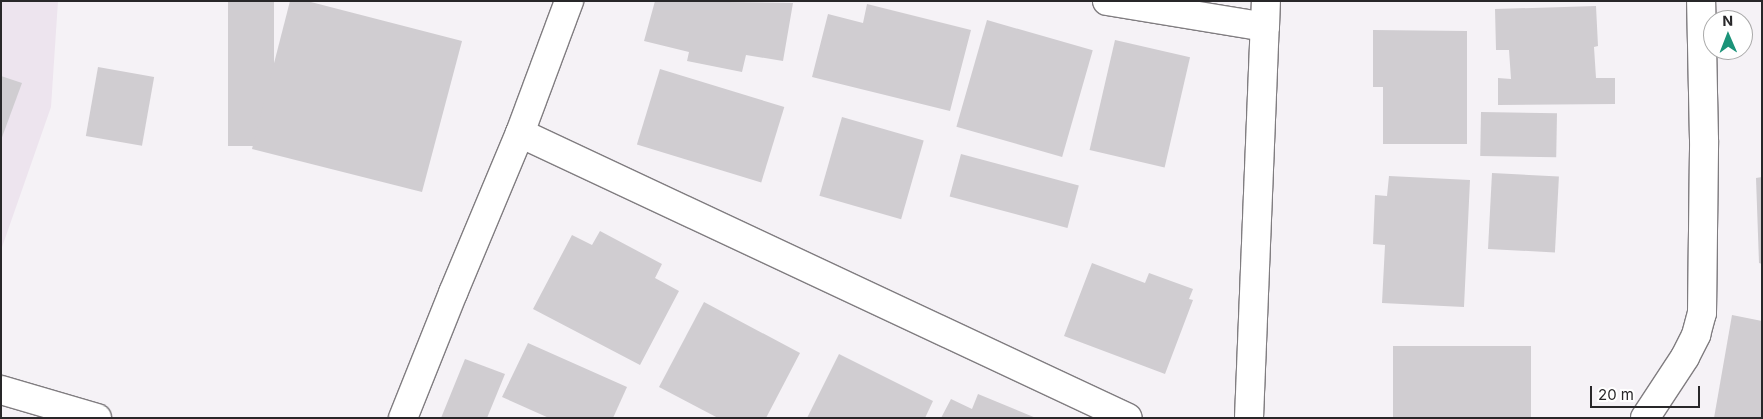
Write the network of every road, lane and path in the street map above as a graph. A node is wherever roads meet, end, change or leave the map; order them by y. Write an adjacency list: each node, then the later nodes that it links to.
1 (569, 1): 5 (street)
2 (1107, 1): 4 (street)
3 (1701, 1): 11 (street)
4 (1265, 14): 10 (street)
5 (520, 133): 8 (street); 9 (street)
6 (1, 390): 7 (street)
7 (98, 418)
8 (404, 418)
9 (1128, 418)
10 (1249, 418)
11 (1645, 418)

